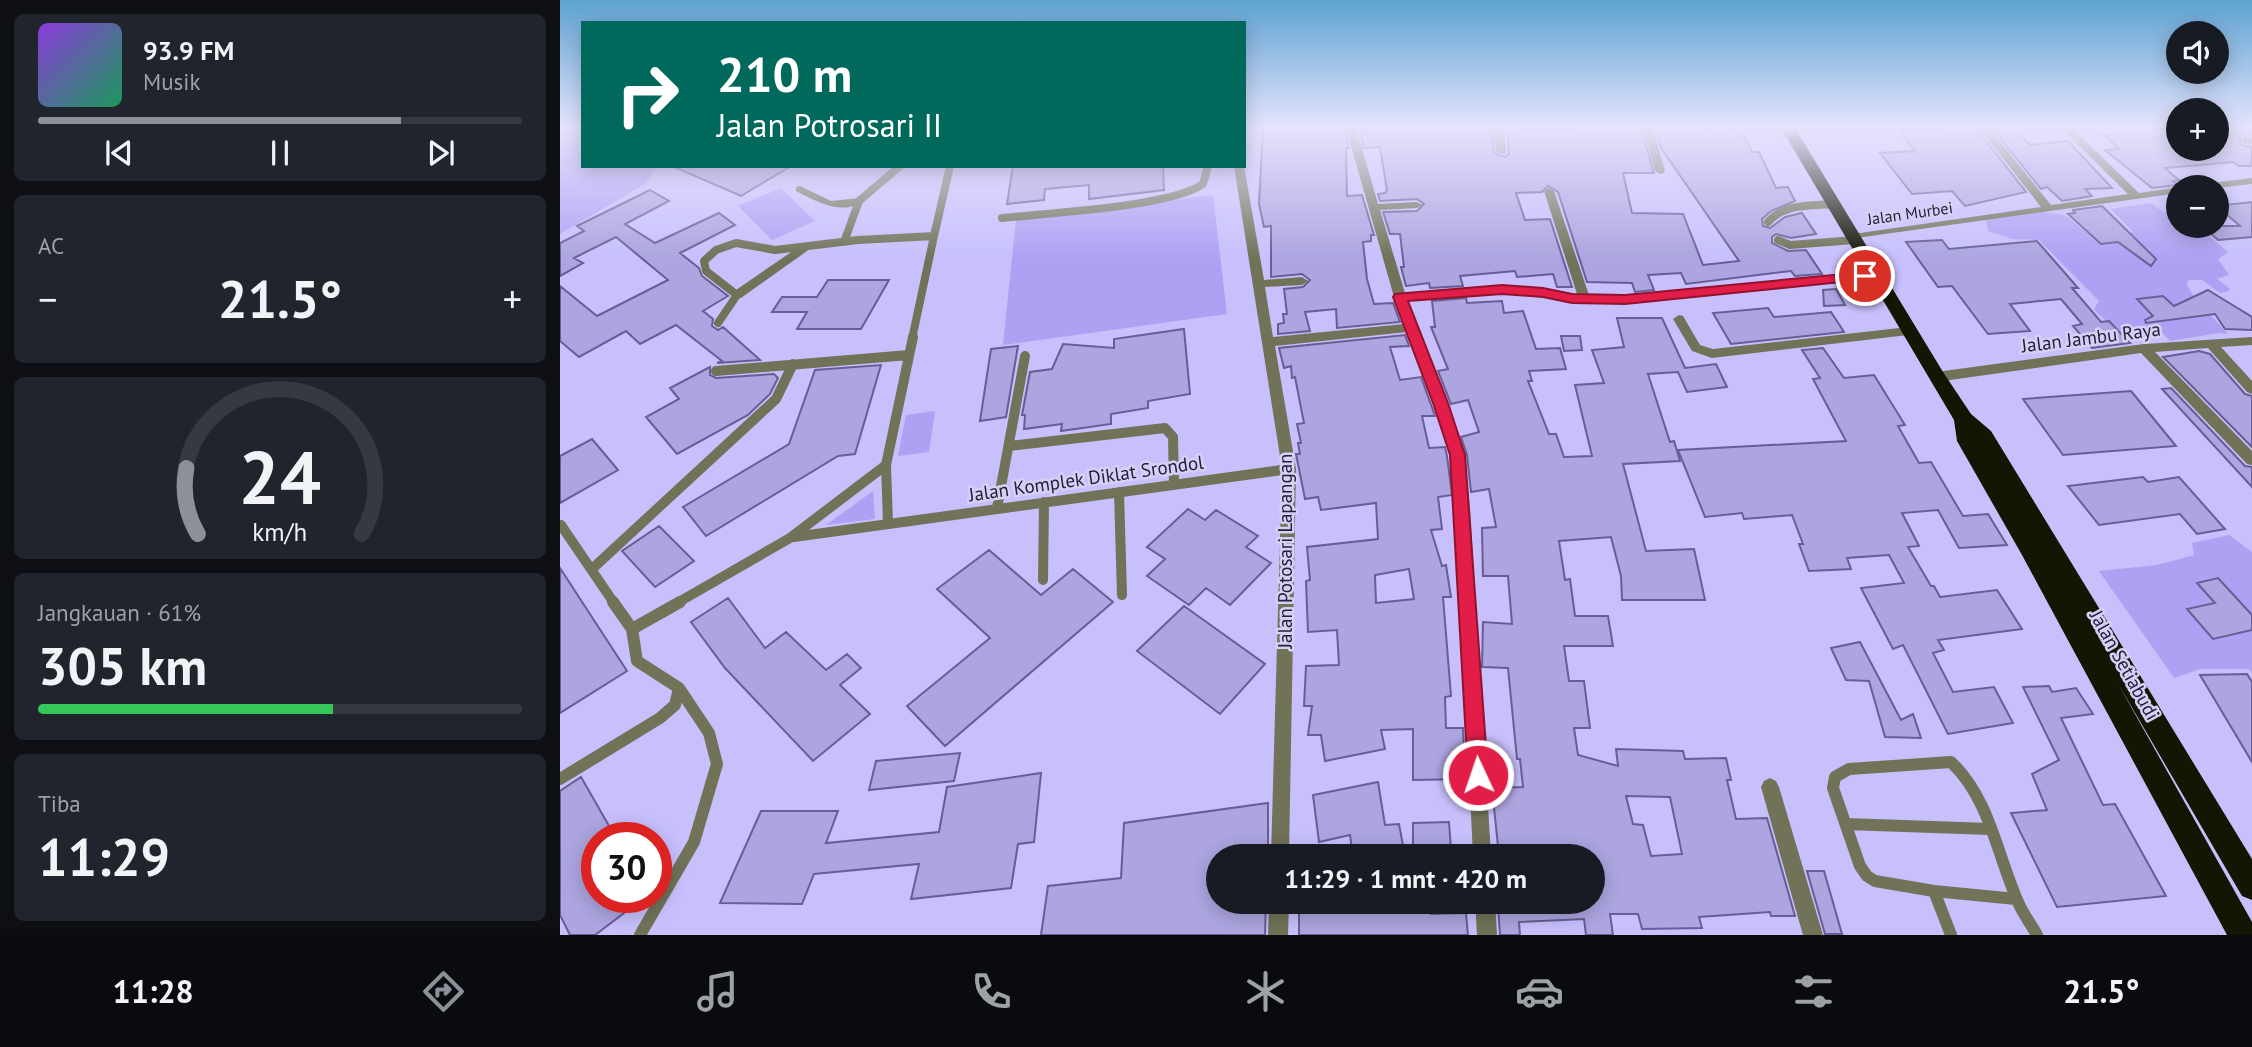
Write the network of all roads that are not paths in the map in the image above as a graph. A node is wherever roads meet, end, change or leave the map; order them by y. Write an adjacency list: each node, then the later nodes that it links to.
1 (893, 172): 15 (lane)
2 (949, 172): 22 (lane)
3 (1207, 172): 20 (lane)
4 (1240, 172): 29 (street, Jalan Potosari Lapangan)
5 (1363, 172): 18 (street)
6 (1814, 172): 16 (highway, Jalan Setiabudi)
7 (2018, 172): 19 (street)
8 (2110, 172): 14 (street)
9 (2252, 181): 10 (street)
10 (2229, 184)
11 (800, 189): 15 (street)
12 (1549, 191): 32 (street)
13 (2166, 191): 14 (street, Jalan Murbei)
14 (2134, 195): 19 (street, Jalan Murbei)
15 (859, 201): 25 (lane)
16 (1834, 204): 21 (lane); 23 (highway, Jalan Setiabudi)
17 (1417, 205): 18 (street)
18 (1373, 207): 31 (street)
19 (2048, 209): 23 (street, Jalan Murbei)
20 (1002, 218)
21 (1768, 222)
22 (934, 236): 25 (lane); 41 (lane)
23 (1854, 239): 24 (lane); 27 (highway, Jalan Setiabudi)
24 (1778, 240)
25 (844, 242): 26 (lane)
26 (803, 248): 30 (street); 30 (lane)
27 (1875, 275): 32 (street); 36 (highway, Jalan Setiabudi)
28 (1302, 281): 29 (street)
29 (1259, 284): 38 (street, Jalan Potosari Lapangan)
30 (737, 295): 34 (lane)
31 (1400, 297): 32 (street); 35 (street)
32 (1584, 299)
33 (1679, 318): 36 (street)
34 (718, 323)
35 (1412, 327): 38 (street); 69 (street)
36 (1908, 331): 45 (highway, Jalan Setiabudi)
37 (2252, 341): 39 (street, Jalan Jambu Raya)
38 (1268, 342): 51 (street, Jalan Potosari Lapangan)
39 (2210, 343): 40 (street, Jalan Jambu Raya); 46 (street)
40 (2144, 348): 45 (street, Jalan Jambu Raya); 49 (street)
41 (909, 355): 43 (lane); 50 (lane)
42 (1025, 356): 48 (lane)
43 (793, 365): 44 (lane); 59 (lane)
44 (716, 371)
45 (1936, 377): 47 (highway, Jalan Setiabudi)
46 (2252, 389)
47 (1964, 419): 70 (highway, Jalan Setiabudi); 81 (highway, Jalan Setiabudi)
48 (1009, 446): 52 (lane); 55 (lane)
49 (2252, 460)
50 (886, 465): 56 (lane); 58 (lane, Jalan Komplek Diklat Srondol)
51 (1289, 469): 52 (lane, Jalan Komplek Diklat Srondol); 68 (street, Jalan Potosari Lapangan)
52 (1174, 484): 53 (lane, Jalan Komplek Diklat Srondol)
53 (1119, 492): 54 (lane, Jalan Komplek Diklat Srondol); 61 (lane)
54 (1044, 502): 55 (lane, Jalan Komplek Diklat Srondol); 60 (lane)
55 (997, 508): 56 (lane, Jalan Komplek Diklat Srondol)
56 (888, 523): 58 (lane, Jalan Komplek Diklat Srondol)
57 (561, 525): 59 (lane)
58 (790, 538): 62 (lane, Jalan Komplek Diklat Srondol)
59 (592, 569): 62 (lane)
60 (1043, 580)
61 (1122, 595)
62 (632, 629): 63 (lane)
63 (680, 688): 64 (lane); 75 (lane)
64 (560, 779)
65 (1770, 788): 78 (street)
66 (1846, 824): 67 (lane); 67 (lane); 71 (lane)
67 (1990, 830): 72 (lane)
68 (1280, 844)
69 (1481, 844)
70 (2252, 886)
71 (1934, 891): 72 (lane); 79 (lane)
72 (2016, 899): 80 (lane)
73 (1279, 914): 76 (street)
74 (1486, 914): 77 (street)
75 (640, 935)
76 (1278, 935)
77 (1487, 935)
78 (1813, 935)
79 (1951, 935)
80 (2037, 935)
81 (2243, 935)

